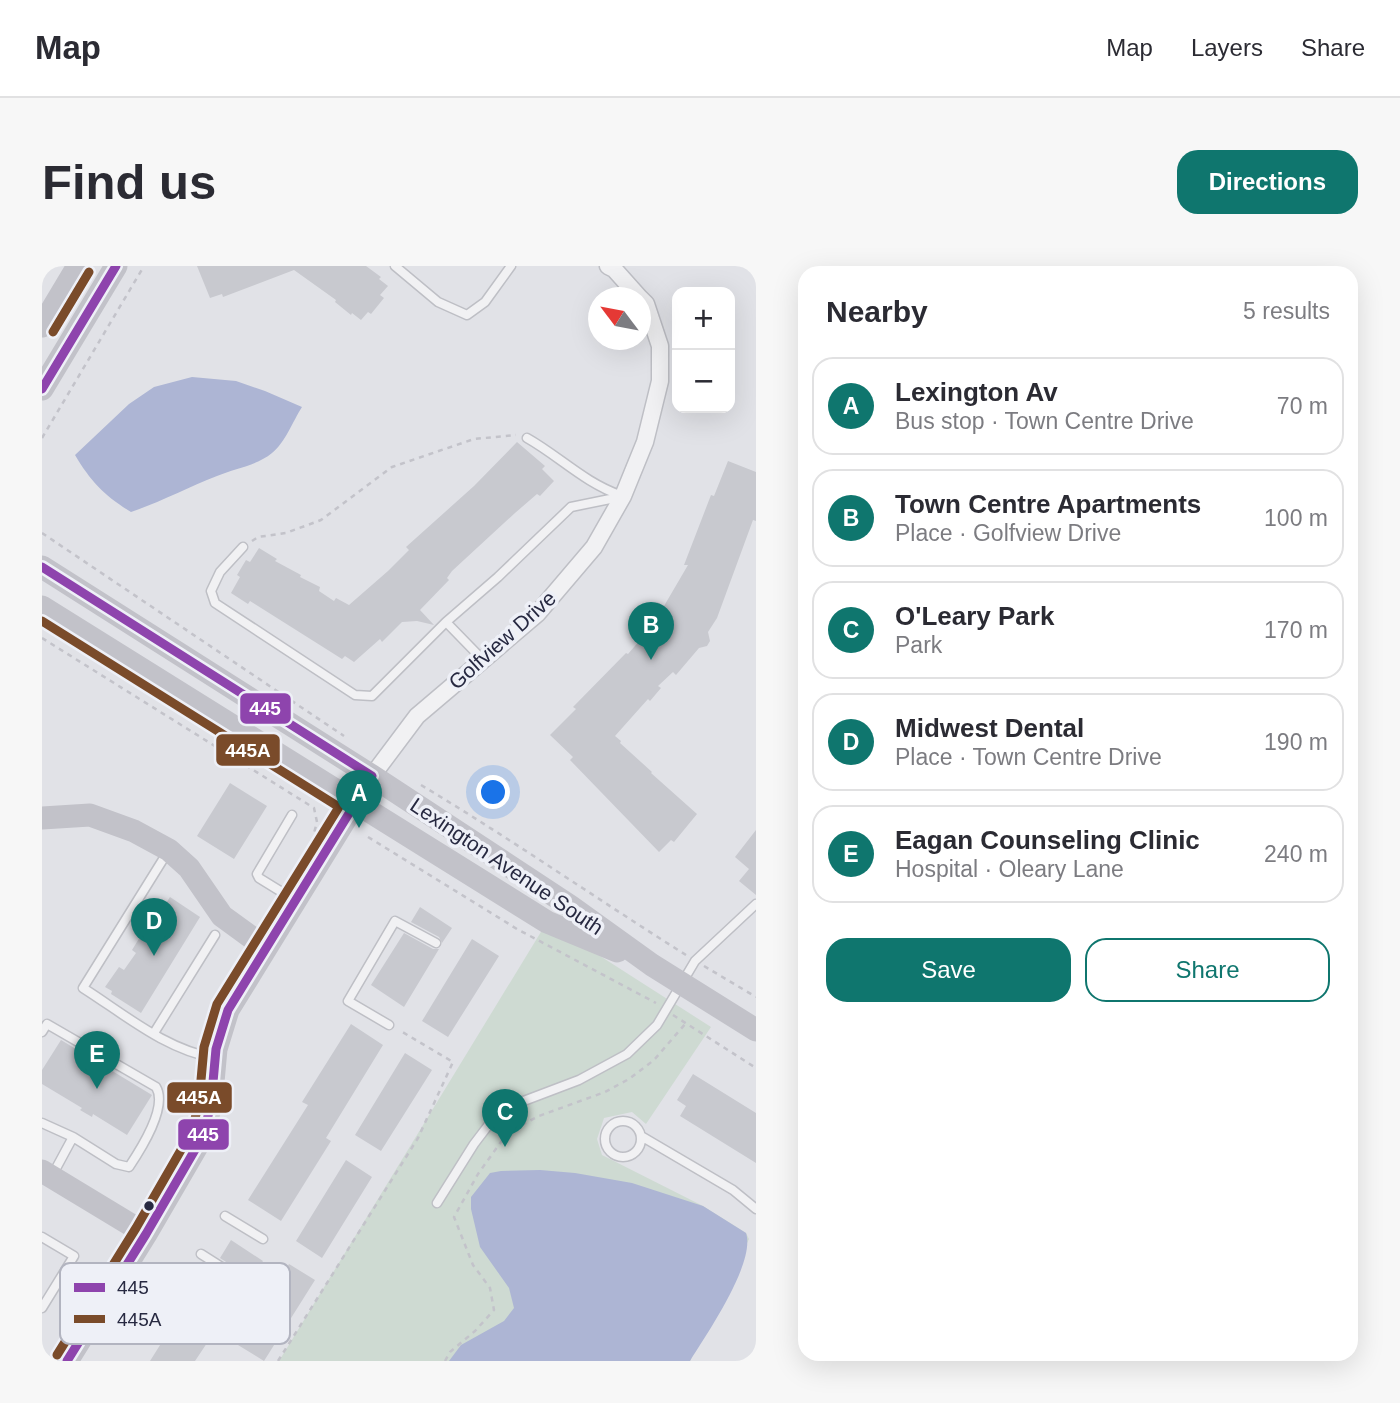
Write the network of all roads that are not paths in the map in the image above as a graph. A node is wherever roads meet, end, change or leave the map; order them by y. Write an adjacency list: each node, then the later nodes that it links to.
1 (78, 266): 8 (street)
2 (116, 266): 9 (street)
3 (395, 266): 4 (lane)
4 (511, 266)
5 (608, 266): 6 (street, Golfview Drive)
6 (630, 287)
7 (651, 319): 11 (street, Golfview Drive)
8 (42, 326)
9 (42, 389)
10 (527, 438): 11 (lane)
11 (623, 496): 15 (lane); 16 (street, Golfview Drive)
12 (243, 547): 15 (lane)
13 (42, 567): 17 (street, Lexington Avenue South)
14 (42, 607): 18 (street, Lexington Avenue South)
15 (446, 622): 16 (lane)
16 (483, 660): 17 (street, Golfview Drive)
17 (372, 776): 18 (street); 27 (street, Lexington Avenue South)
18 (356, 803): 22 (street); 27 (street, Lexington Avenue South)
19 (292, 815): 22 (lane)
20 (42, 818): 21 (street)
21 (169, 850): 26 (street); 32 (lane)
22 (296, 901): 26 (street)
23 (756, 904): 28 (lane)
24 (215, 935): 32 (lane)
25 (436, 943): 29 (lane)
26 (266, 948): 33 (street)
27 (652, 965): 28 (street, Lexington Avenue South)
28 (681, 983): 30 (street, Lexington Avenue South); 38 (lane)
29 (392, 1026)
30 (756, 1030)
31 (42, 1032): 36 (lane)
32 (155, 1033): 33 (lane)
33 (215, 1058): 41 (street)
34 (42, 1123): 36 (lane)
35 (641, 1136): 35 (lane); 39 (lane)
36 (73, 1137): 37 (lane)
37 (47, 1173): 41 (street)
38 (437, 1203)
39 (756, 1209)
40 (225, 1216): 43 (lane)
41 (146, 1234): 46 (street)
42 (42, 1238): 45 (lane)
43 (263, 1239)
44 (201, 1254): 47 (lane)
45 (70, 1263)
46 (128, 1263)
47 (216, 1263)
48 (60, 1279): 49 (lane)
49 (42, 1308)
50 (78, 1344): 51 (street)
51 (67, 1361)

